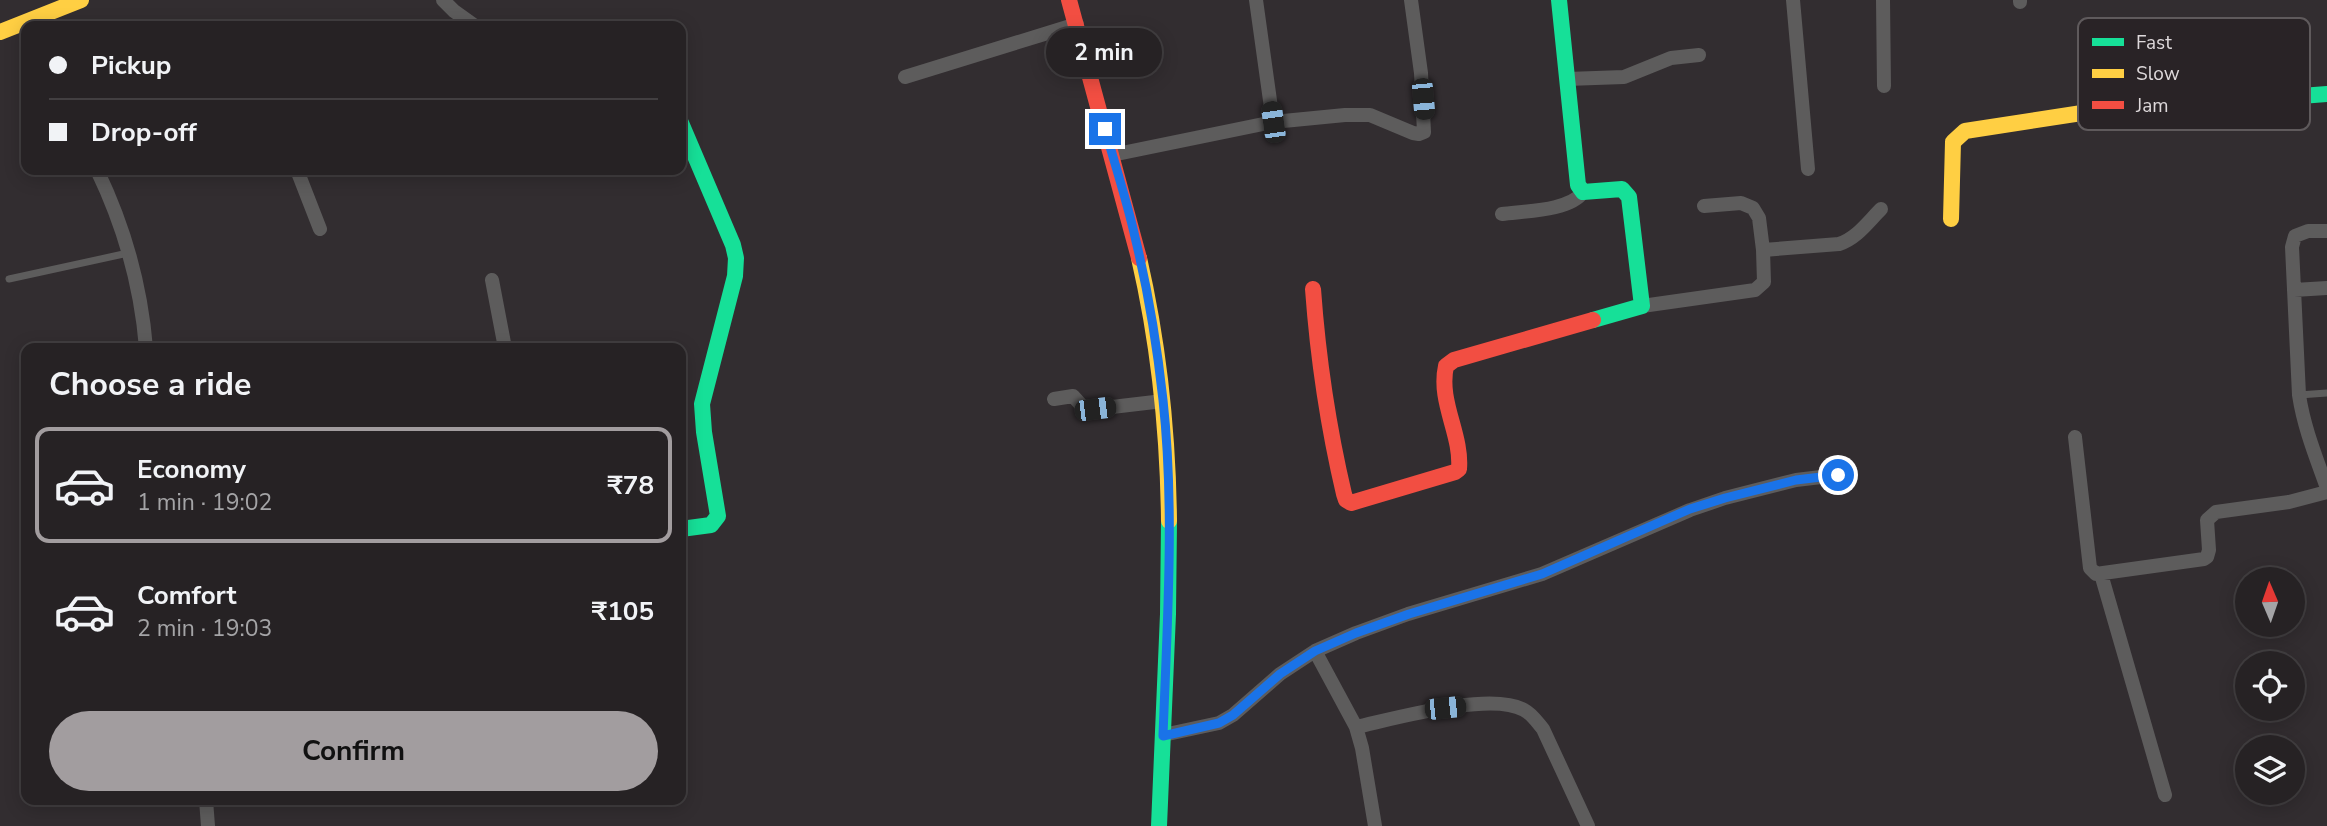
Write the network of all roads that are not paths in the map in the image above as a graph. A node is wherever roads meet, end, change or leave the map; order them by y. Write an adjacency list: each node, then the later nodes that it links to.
1 (80, 0): 9 (main road)
2 (443, 0): 10 (street)
3 (1069, 0): 11 (main road)
4 (1256, 0): 19 (street)
5 (1411, 0): 19 (street)
6 (1559, 0): 16 (main road)
7 (1793, 0): 22 (street)
8 (1883, 0): 17 (street)
9 (33, 21)
10 (468, 21)
11 (1077, 24): 15 (street); 21 (main road)
12 (21, 26): 13 (main road)
13 (0, 32)
14 (1699, 55): 16 (street)
15 (905, 77)
16 (1567, 79): 25 (main road)
17 (1884, 86)
18 (2078, 114): 29 (main road)
19 (1273, 122): 21 (street)
20 (686, 135): 49 (main road)
21 (1112, 155): 45 (main road)
22 (1808, 169)
23 (100, 175): 33 (street)
24 (298, 175): 30 (street)
25 (1583, 192): 28 (street); 39 (main road)
26 (1704, 206): 32 (street)
27 (1881, 209): 32 (street)
28 (1502, 214)
29 (1951, 219)
30 (320, 229)
31 (2327, 231): 38 (street)
32 (1763, 250): 39 (street)
33 (129, 253): 34 (lane); 40 (street)
34 (9, 279)
35 (492, 280): 41 (street)
36 (2327, 288): 38 (street)
37 (1313, 289): 39 (main road)
38 (2294, 290): 43 (street)
39 (1642, 306)
40 (146, 343)
41 (504, 343)
42 (2327, 393): 43 (lane)
43 (2300, 396): 48 (street)
44 (1054, 399): 45 (street)
45 (1163, 401): 53 (main road)
46 (2075, 437): 50 (street)
47 (1838, 475): 51 (street)
48 (2327, 490): 50 (street)
49 (686, 528)
50 (2101, 574): 54 (street)
51 (1315, 651): 52 (street); 53 (street)
52 (1356, 727): 58 (street); 59 (street)
53 (1163, 736): 57 (main road)
54 (2165, 795)
55 (206, 805): 56 (street)
56 (208, 826)
57 (1159, 826)
58 (1375, 826)
59 (1588, 826)

